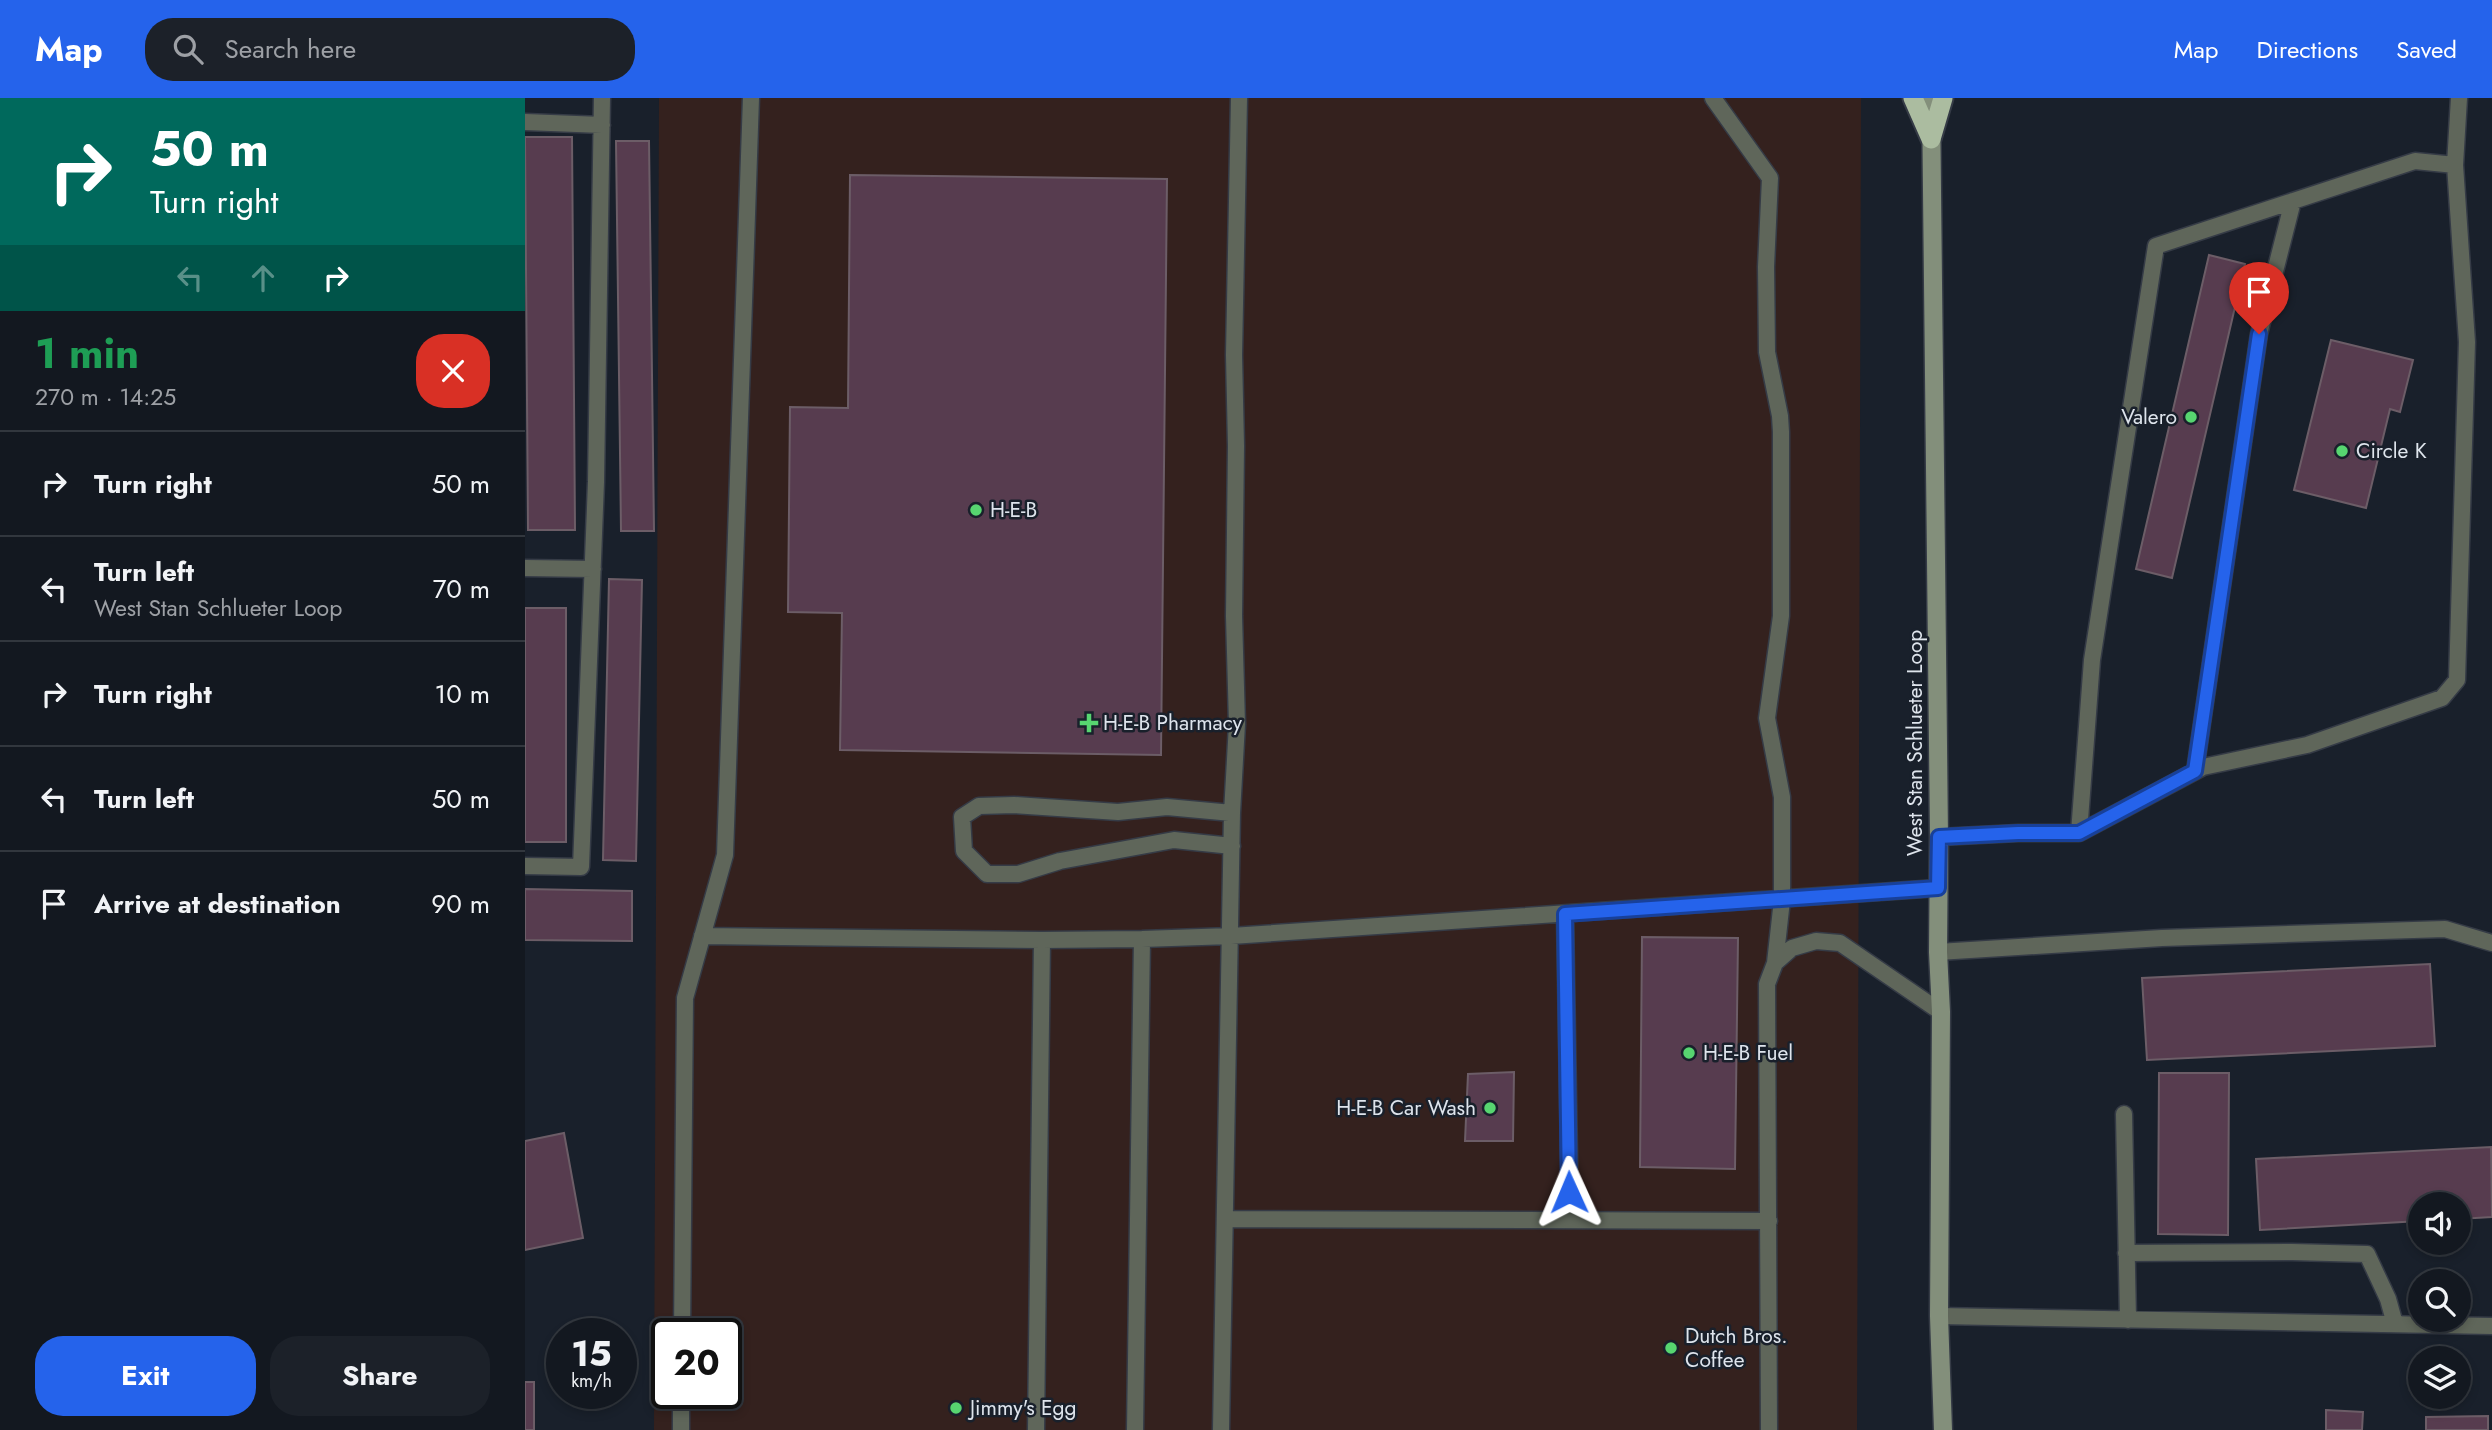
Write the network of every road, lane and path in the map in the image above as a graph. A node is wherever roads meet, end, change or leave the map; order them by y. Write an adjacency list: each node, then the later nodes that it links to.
1 (602, 98): 10 (lane)
2 (751, 98): 25 (lane)
3 (1239, 98): 17 (lane)
4 (1713, 98): 23 (lane)
5 (1913, 98): 11 (highway)
6 (1931, 98): 11 (main road, West Stan Schlueter Loop)
7 (1943, 98): 11 (highway)
8 (2459, 98): 12 (lane)
9 (525, 122): 10 (lane)
10 (601, 125): 15 (lane)
11 (1931, 139): 19 (main road, West Stan Schlueter Loop)
12 (2455, 164): 13 (lane); 16 (lane)
13 (2293, 201): 16 (lane); 18 (lane)
14 (525, 568): 15 (lane)
15 (593, 569): 21 (lane)
16 (2195, 771): 18 (lane)
17 (1232, 813): 20 (lane); 20 (lane)
18 (2079, 833): 19 (lane)
19 (1939, 837): 22 (main road, West Stan Schlueter Loop)
20 (1232, 846): 26 (lane)
21 (525, 866)
22 (1938, 888): 23 (lane); 30 (main road, West Stan Schlueter Loop)
23 (1782, 900): 24 (lane); 31 (lane)
24 (1565, 914): 26 (lane); 35 (lane)
25 (702, 936): 28 (lane); 39 (lane)
26 (1231, 936): 27 (lane); 34 (lane)
27 (1142, 939): 28 (lane); 46 (lane)
28 (1042, 940): 45 (lane)
29 (2492, 943): 30 (lane)
30 (1938, 952): 32 (main road, West Stan Schlueter Loop)
31 (1775, 963): 32 (lane); 36 (lane)
32 (1941, 1012): 38 (main road, West Stan Schlueter Loop)
33 (2124, 1114): 37 (lane)
34 (1226, 1219): 35 (lane); 47 (lane)
35 (1570, 1220): 36 (lane)
36 (1769, 1221): 48 (lane)
37 (2126, 1253): 40 (lane); 41 (lane)
38 (1939, 1316): 40 (lane); 49 (main road, West Stan Schlueter Loop)
39 (682, 1318)
40 (2128, 1320): 41 (lane)
41 (2395, 1324): 42 (lane)
42 (2492, 1326)
43 (681, 1409): 44 (lane)
44 (681, 1430)
45 (1036, 1430)
46 (1135, 1430)
47 (1221, 1430)
48 (1769, 1430)
49 (1943, 1430)

